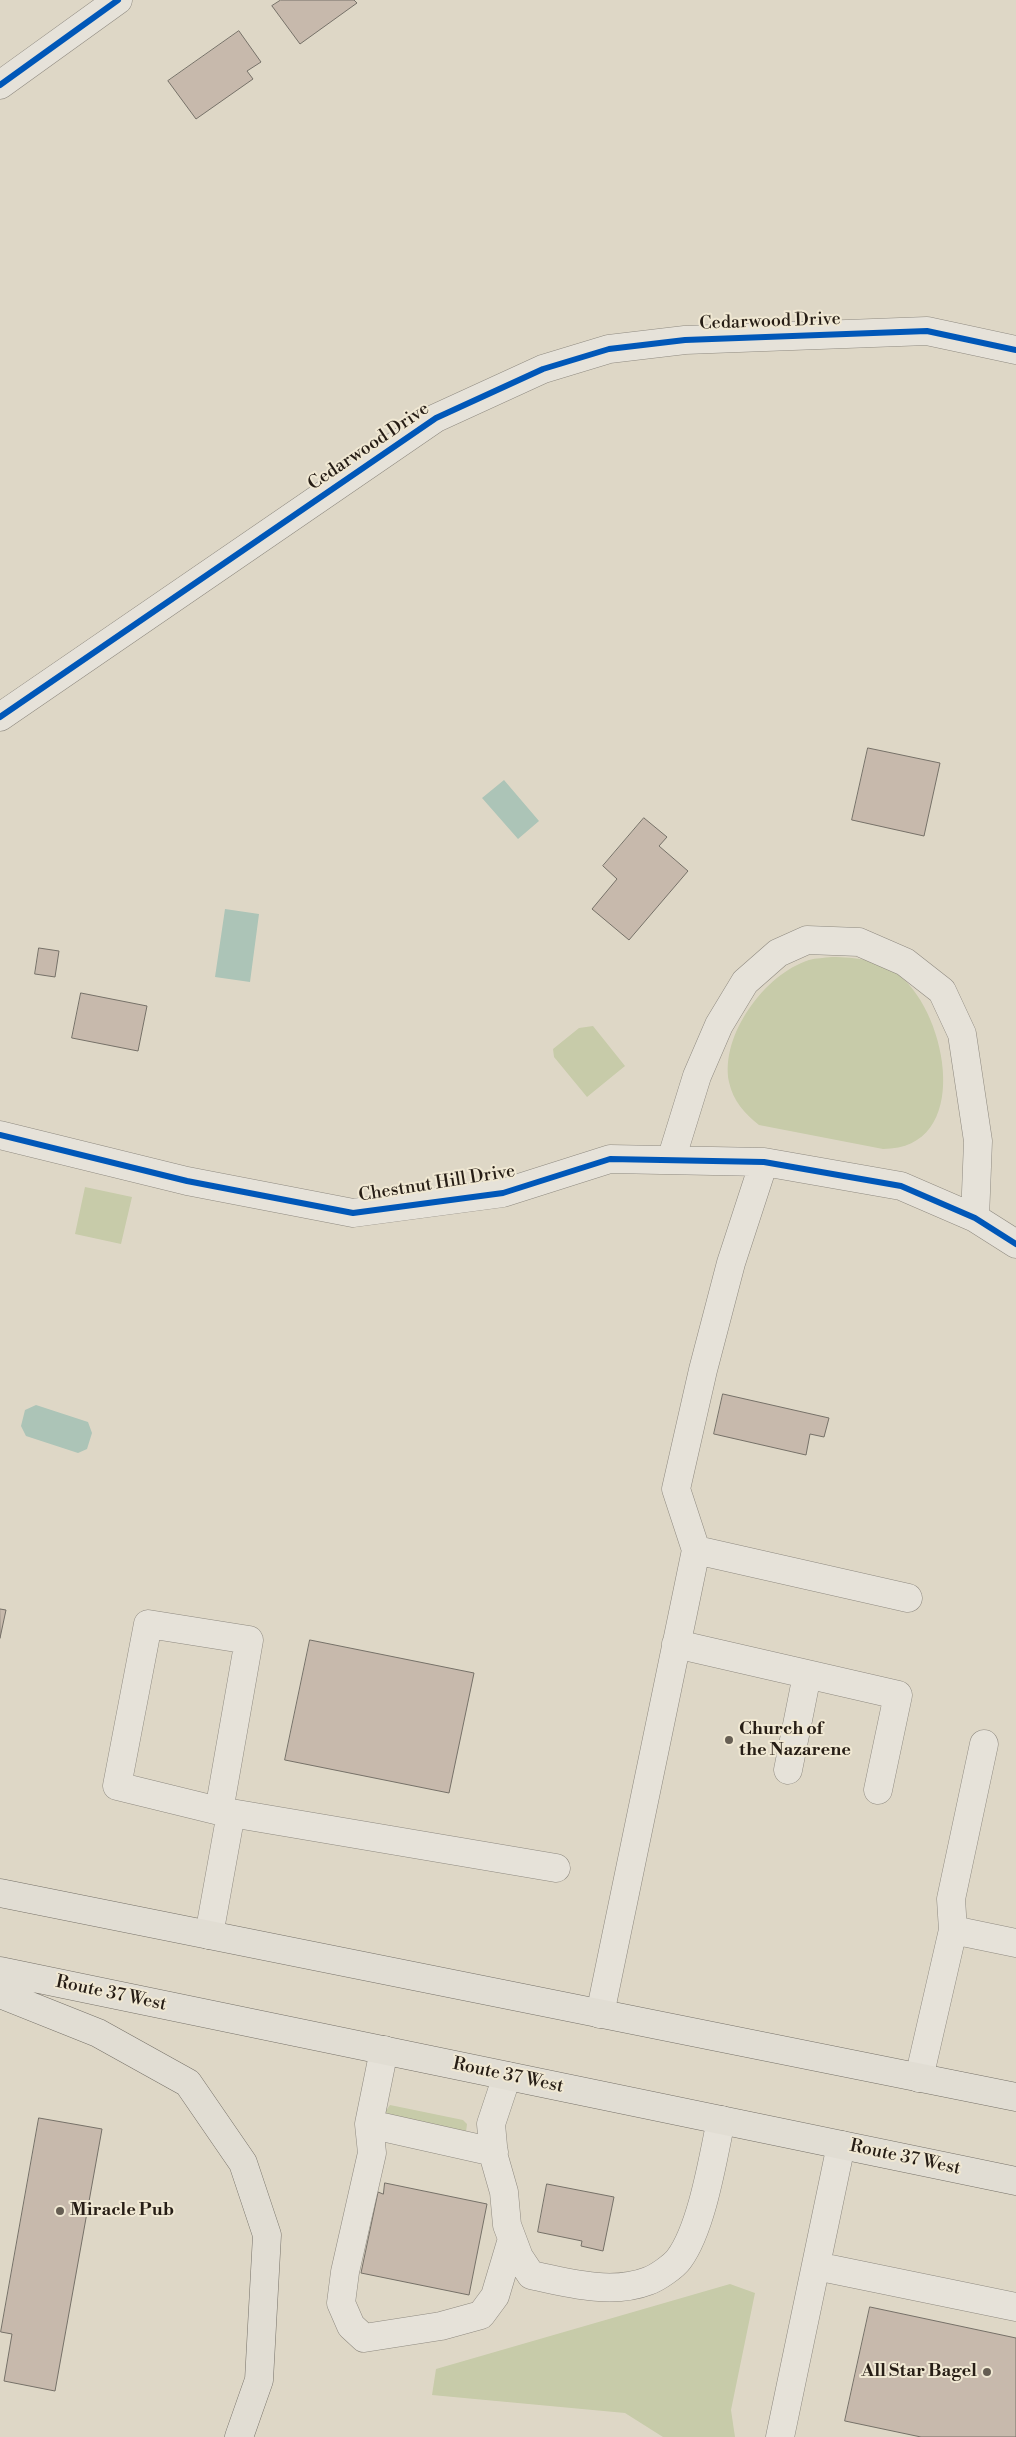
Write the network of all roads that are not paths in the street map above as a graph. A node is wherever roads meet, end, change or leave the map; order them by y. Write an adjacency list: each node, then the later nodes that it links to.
1 (118, 0): 2 (street)
2 (0, 85)
3 (1016, 350): 4 (street, Cedarwood Drive)
4 (0, 717)
5 (0, 1135): 6 (street, Chestnut Hill Drive)
6 (671, 1160): 7 (street, Chestnut Hill Drive); 8 (street)
7 (764, 1162): 8 (street, Chestnut Hill Drive); 10 (street)
8 (975, 1218): 9 (street, Chestnut Hill Drive)
9 (1016, 1244)
10 (696, 1550): 11 (street); 12 (street)
11 (908, 1598)
12 (676, 1644): 13 (street); 25 (street)
13 (807, 1674): 15 (street); 16 (street)
14 (984, 1744): 20 (street)
15 (788, 1770)
16 (878, 1790)
17 (225, 1812): 17 (street); 18 (street); 21 (street)
18 (556, 1868)
19 (0, 1893): 21 (highway)
20 (953, 1930): 22 (street); 28 (street)
21 (209, 1935): 25 (highway)
22 (1016, 1943)
23 (0, 1971): 26 (highway, Route 37 West)
24 (0, 1994): 38 (highway)
25 (600, 2014): 28 (highway)
26 (384, 2050): 27 (highway, Route 37 West); 31 (street)
27 (507, 2076): 30 (highway, Route 37 West); 33 (street)
28 (919, 2078): 29 (highway)
29 (1016, 2098)
30 (721, 2120): 32 (highway, Route 37 West); 35 (street)
31 (369, 2124): 33 (street); 35 (street)
32 (841, 2145): 34 (highway, Route 37 West); 36 (street)
33 (494, 2152): 35 (street)
34 (1016, 2181)
35 (512, 2239)
36 (816, 2266): 37 (street); 39 (street)
37 (1016, 2307)
38 (239, 2437)
39 (782, 2437)

